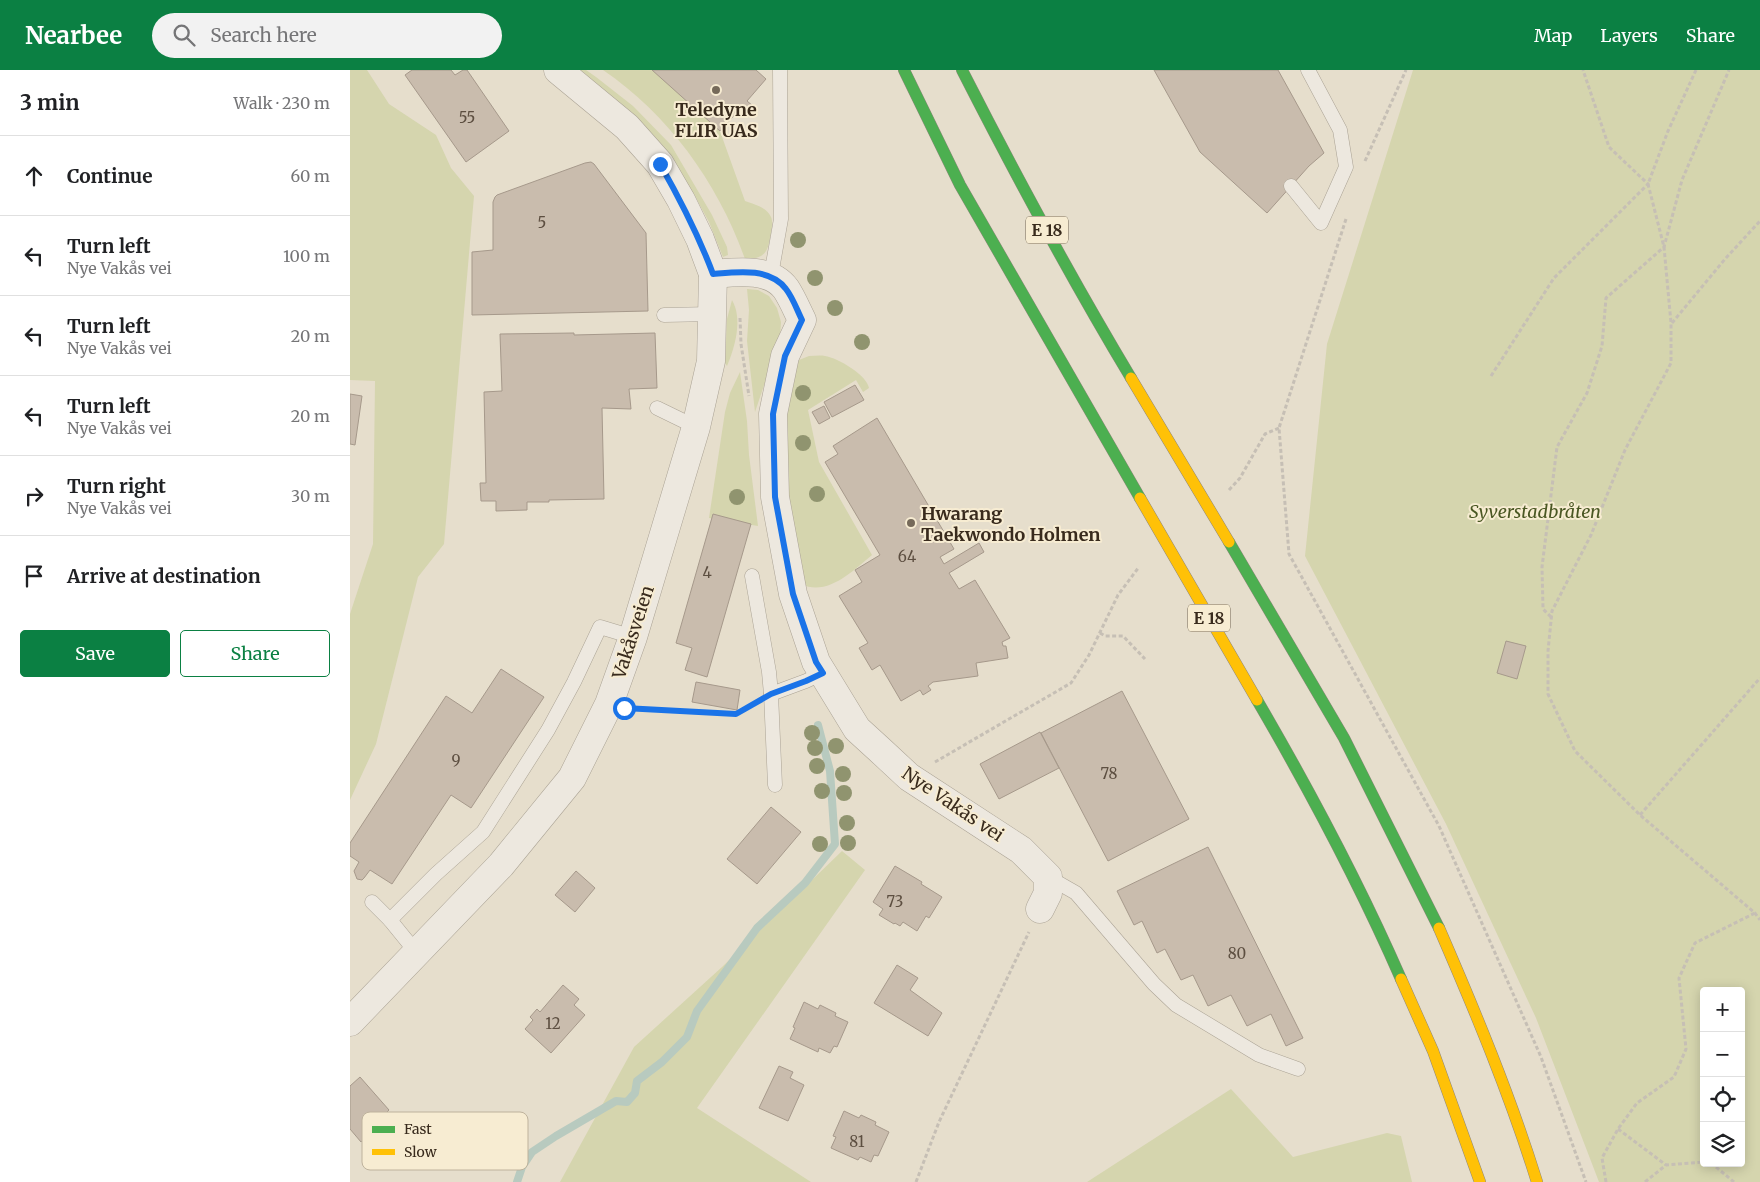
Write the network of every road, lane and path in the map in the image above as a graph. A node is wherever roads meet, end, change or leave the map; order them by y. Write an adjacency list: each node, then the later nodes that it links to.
1 (558, 70): 16 (street)
2 (780, 70): 17 (lane)
3 (904, 70): 53 (highway, E 18)
4 (962, 70): 54 (highway, E 18)
5 (1308, 70): 12 (lane)
6 (1406, 70): 10 (path)
7 (1583, 70): 11 (path)
8 (1696, 70): 11 (path)
9 (1730, 70): 15 (path)
10 (1364, 164)
11 (1648, 184): 15 (path); 21 (path)
12 (1292, 186)
13 (1348, 211): 24 (path)
14 (1760, 221): 20 (path)
15 (1664, 247): 20 (path); 28 (path)
16 (713, 274): 17 (street); 18 (street, Vakåsveien)
17 (771, 275): 32 (street, Nye Vakås vei)
18 (712, 314): 19 (lane); 23 (street, Vakåsveien)
19 (664, 315)
20 (1671, 323): 28 (path)
21 (1491, 376)
22 (657, 408): 23 (lane)
23 (696, 427): 30 (street, Vakåsveien)
24 (1279, 428): 25 (path); 55 (path)
25 (1229, 490)
26 (1139, 567): 29 (path)
27 (752, 576): 34 (lane)
28 (1551, 617): 38 (path)
29 (1100, 633): 31 (path); 36 (path)
30 (633, 637): 43 (lane); 45 (street, Vakåsveien)
31 (1145, 659)
32 (823, 673): 34 (lane); 36 (street, Nye Vakås vei)
33 (1760, 678): 38 (path)
34 (771, 694): 35 (path); 37 (lane)
35 (633, 708)
36 (909, 778): 39 (street, Nye Vakås vei)
37 (775, 785)
38 (1640, 815): 42 (path)
39 (1048, 877): 41 (street); 47 (lane, Nye Vakås vei)
40 (372, 902): 43 (lane)
41 (1040, 909): 52 (path)
42 (1755, 913): 44 (path); 48 (path)
43 (390, 920): 45 (lane)
44 (1760, 920)
45 (416, 952): 46 (street, Vakåsveien)
46 (350, 1022)
47 (1298, 1069)
48 (1618, 1129): 50 (path); 56 (path)
49 (1700, 1162): 50 (path)
50 (1666, 1165): 57 (path)
51 (1716, 1167): 58 (path)
52 (916, 1182)
53 (1480, 1182)
54 (1537, 1182)
55 (1586, 1182)
56 (1606, 1182)
57 (1645, 1182)
58 (1734, 1182)

